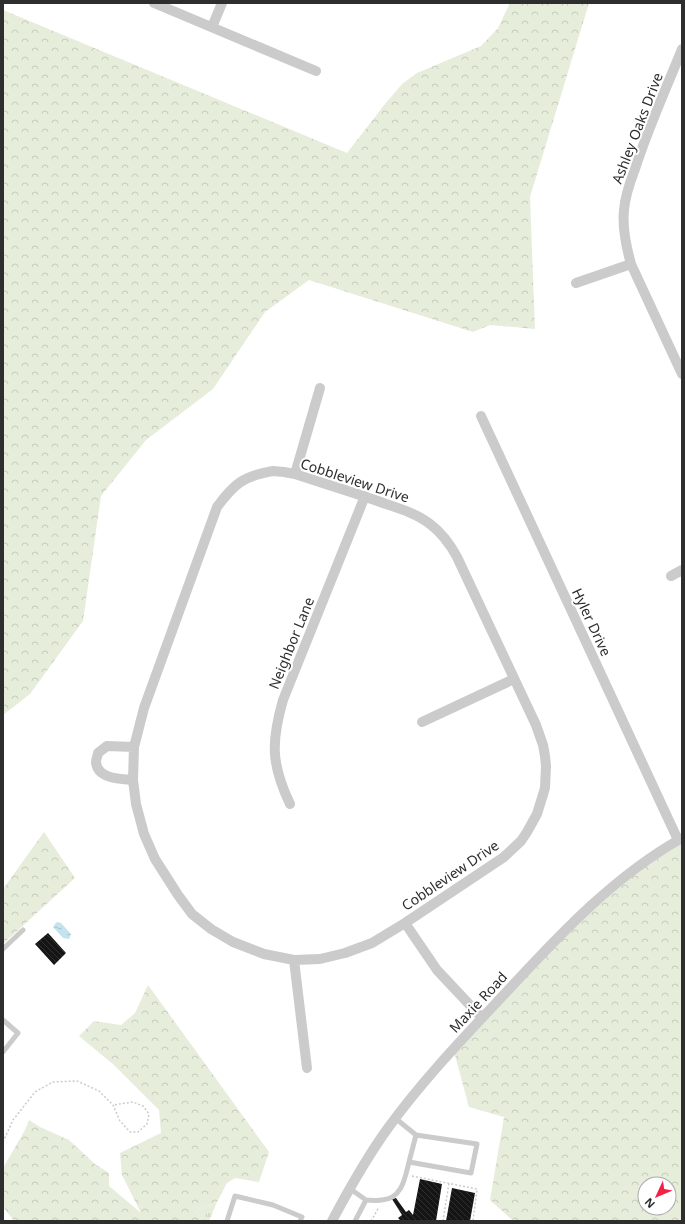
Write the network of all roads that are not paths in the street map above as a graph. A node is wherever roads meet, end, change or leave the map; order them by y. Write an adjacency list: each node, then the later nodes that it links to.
1 (154, 3): 3 (street)
2 (222, 3): 3 (street)
3 (212, 27): 5 (street)
4 (682, 49): 6 (street, Ashley Oaks Drive)
5 (316, 71)
6 (631, 264): 7 (street); 8 (street, Ashley Oaks Drive)
7 (576, 283)
8 (682, 374)
9 (320, 388): 11 (street)
10 (481, 416): 20 (street, Hyler Drive)
11 (295, 474): 12 (street, Cobbleview Drive); 17 (street, Cobbleview Drive)
12 (365, 496): 15 (street, Cobbleview Drive); 19 (street, Neighbor Lane)
13 (682, 570): 14 (street)
14 (671, 576)
15 (514, 679): 16 (street); 21 (street, Cobbleview Drive)
16 (422, 722)
17 (134, 747): 18 (street, Cobbleview Drive); 18 (street)
18 (133, 780): 24 (street, Cobbleview Drive)
19 (290, 804)
20 (680, 839): 25 (street, Maxie Road)
21 (405, 923): 24 (street, Cobbleview Drive); 25 (street)
22 (23, 930): 23 (lane)
23 (3, 949)
24 (294, 960): 28 (street)
25 (482, 1018): 29 (street, Maxie Road)
26 (3, 1020): 27 (lane)
27 (3, 1052)
28 (307, 1068)
29 (395, 1118): 30 (lane); 32 (street, Maxie Road)
30 (416, 1135): 31 (lane); 31 (lane)
31 (409, 1162): 33 (lane)
32 (350, 1188): 33 (lane); 36 (street, Maxie Road)
33 (366, 1200): 37 (lane)
34 (227, 1221): 35 (lane)
35 (300, 1221)
36 (332, 1221)
37 (355, 1221)

